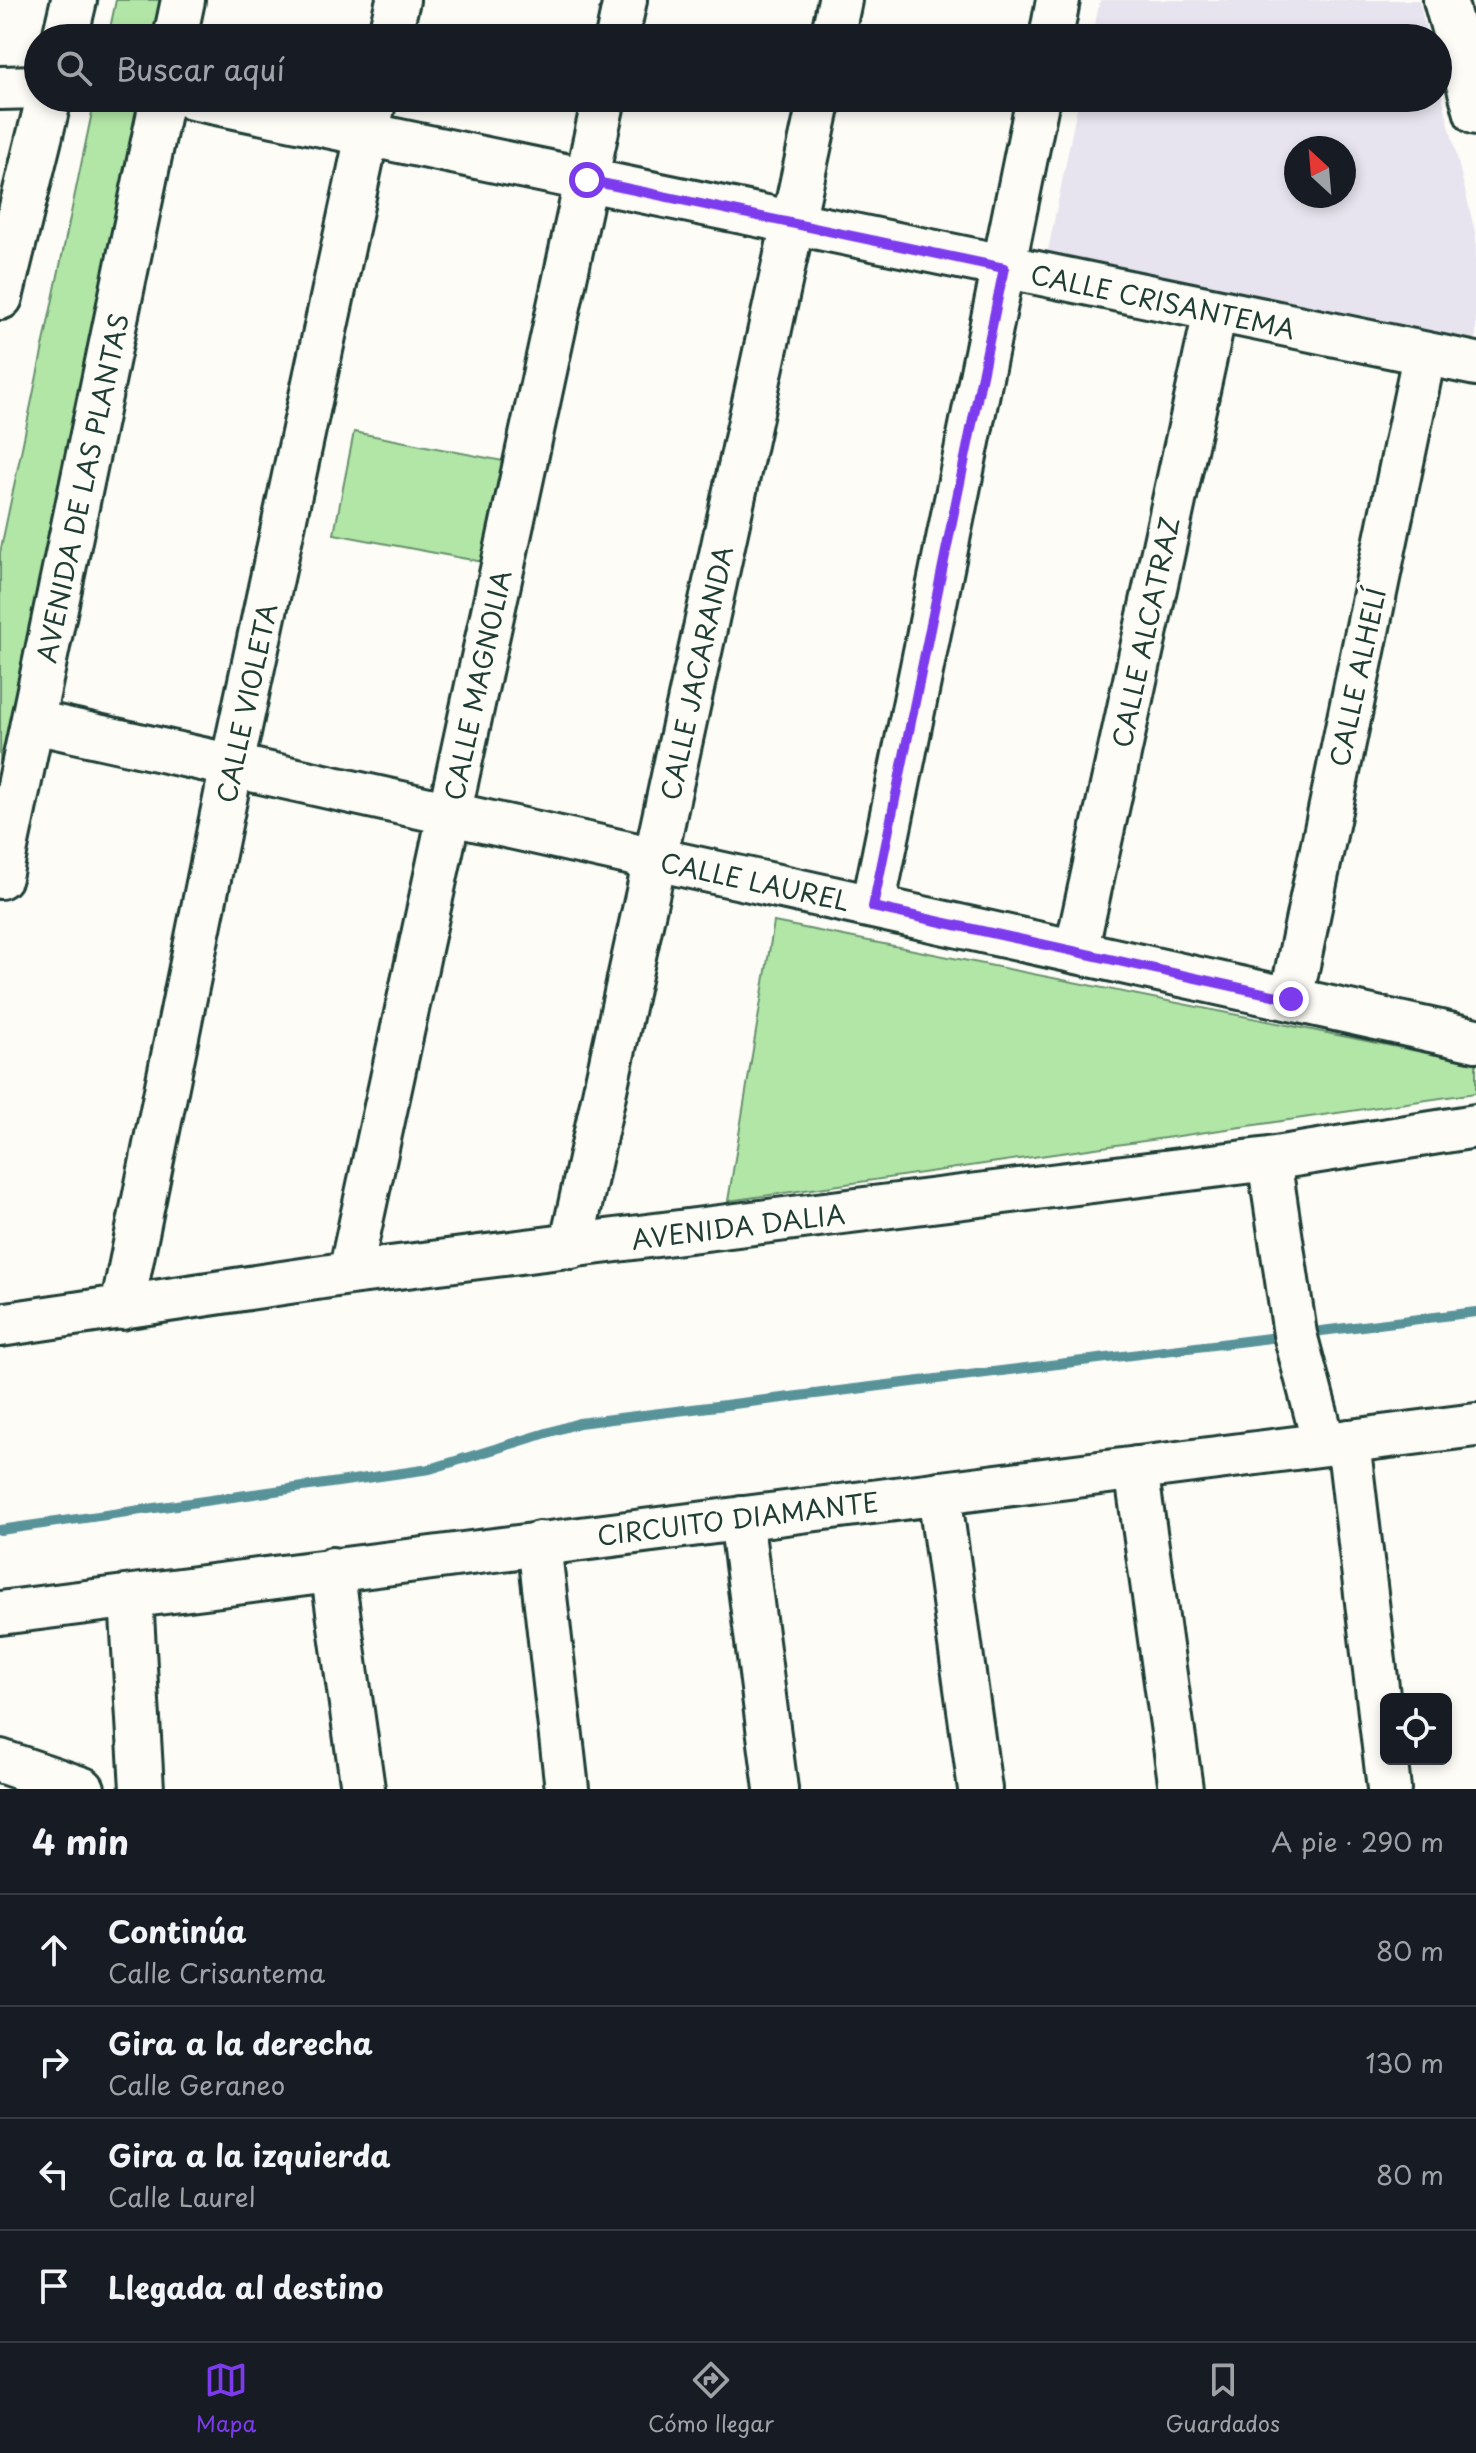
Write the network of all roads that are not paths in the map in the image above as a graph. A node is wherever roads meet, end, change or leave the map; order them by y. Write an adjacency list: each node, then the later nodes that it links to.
1 (74, 0): 8 (main road)
2 (183, 0): 9 (street)
3 (398, 0): 10 (street)
4 (625, 0): 11 (street)
5 (840, 0): 12 (street)
6 (1058, 0): 13 (street)
7 (1445, 0): 14 (street)
8 (68, 24)
9 (178, 24)
10 (392, 24)
11 (620, 24)
12 (835, 24)
13 (1054, 24)
14 (1452, 24)
15 (1452, 26): 24 (street)
16 (24, 87): 17 (street)
17 (0, 88)
18 (46, 112): 29 (main road)
19 (159, 112): 33 (street, AVENIDA DE LAS PLANTAS)
20 (331, 112): 25 (street, CALLE CRISANTEMA)
21 (601, 112): 26 (street, CALLE MAGNOLIA)
22 (817, 112): 27 (street, CALLE JACARANDA)
23 (1035, 112): 28 (street)
24 (1476, 113)
25 (371, 116): 26 (street, CALLE CRISANTEMA); 34 (street, CALLE VIOLETA)
26 (587, 180): 27 (street, CALLE CRISANTEMA); 35 (street, CALLE MAGNOLIA)
27 (794, 224): 28 (street, CALLE CRISANTEMA); 36 (street, CALLE JACARANDA)
28 (1004, 268): 30 (street, CALLE CRISANTEMA); 38 (street)
29 (0, 297)
30 (1215, 312): 31 (street, CALLE CRISANTEMA); 39 (street, CALLE ALCATRAZ)
31 (1424, 356): 32 (street, CALLE CRISANTEMA); 40 (street, CALLE ALHELÍ)
32 (1476, 364)
33 (34, 722): 34 (street, CALLE LAUREL); 37 (street, AVENIDA DE LAS PLANTAS)
34 (232, 765): 35 (street, CALLE LAUREL); 46 (street, CALLE VIOLETA)
35 (450, 814): 36 (street, CALLE LAUREL); 45 (street, CALLE MAGNOLIA)
36 (655, 859): 38 (street, CALLE LAUREL); 44 (street, CALLE JACARANDA)
37 (0, 877)
38 (873, 907): 39 (street, CALLE LAUREL)
39 (1076, 952): 40 (street, CALLE LAUREL)
40 (1291, 999): 41 (street, CALLE LAUREL)
41 (1476, 1040)
42 (1476, 1126): 43 (street, AVENIDA DALIA)
43 (1269, 1159): 44 (street, AVENIDA DALIA); 49 (street)
44 (571, 1247): 45 (street, AVENIDA DALIA)
45 (350, 1273): 46 (street, AVENIDA DALIA)
46 (122, 1308): 47 (street, AVENIDA DALIA)
47 (0, 1325)
48 (1476, 1425): 49 (street, CIRCUITO DIAMANTE)
49 (1336, 1443): 50 (street, CIRCUITO DIAMANTE); 65 (street)
50 (1136, 1468): 51 (street, CIRCUITO DIAMANTE); 64 (street)
51 (939, 1493): 52 (street, CIRCUITO DIAMANTE); 63 (street)
52 (741, 1518): 53 (street, CIRCUITO DIAMANTE); 62 (street)
53 (539, 1543): 54 (street, CIRCUITO DIAMANTE); 61 (street)
54 (332, 1569): 55 (street, CIRCUITO DIAMANTE); 60 (street)
55 (131, 1597): 56 (street, CIRCUITO DIAMANTE); 59 (street)
56 (0, 1613)
57 (0, 1761): 58 (street)
58 (83, 1789)
59 (142, 1789)
60 (363, 1789)
61 (567, 1789)
62 (776, 1789)
63 (980, 1789)
64 (1181, 1789)
65 (1389, 1789)

